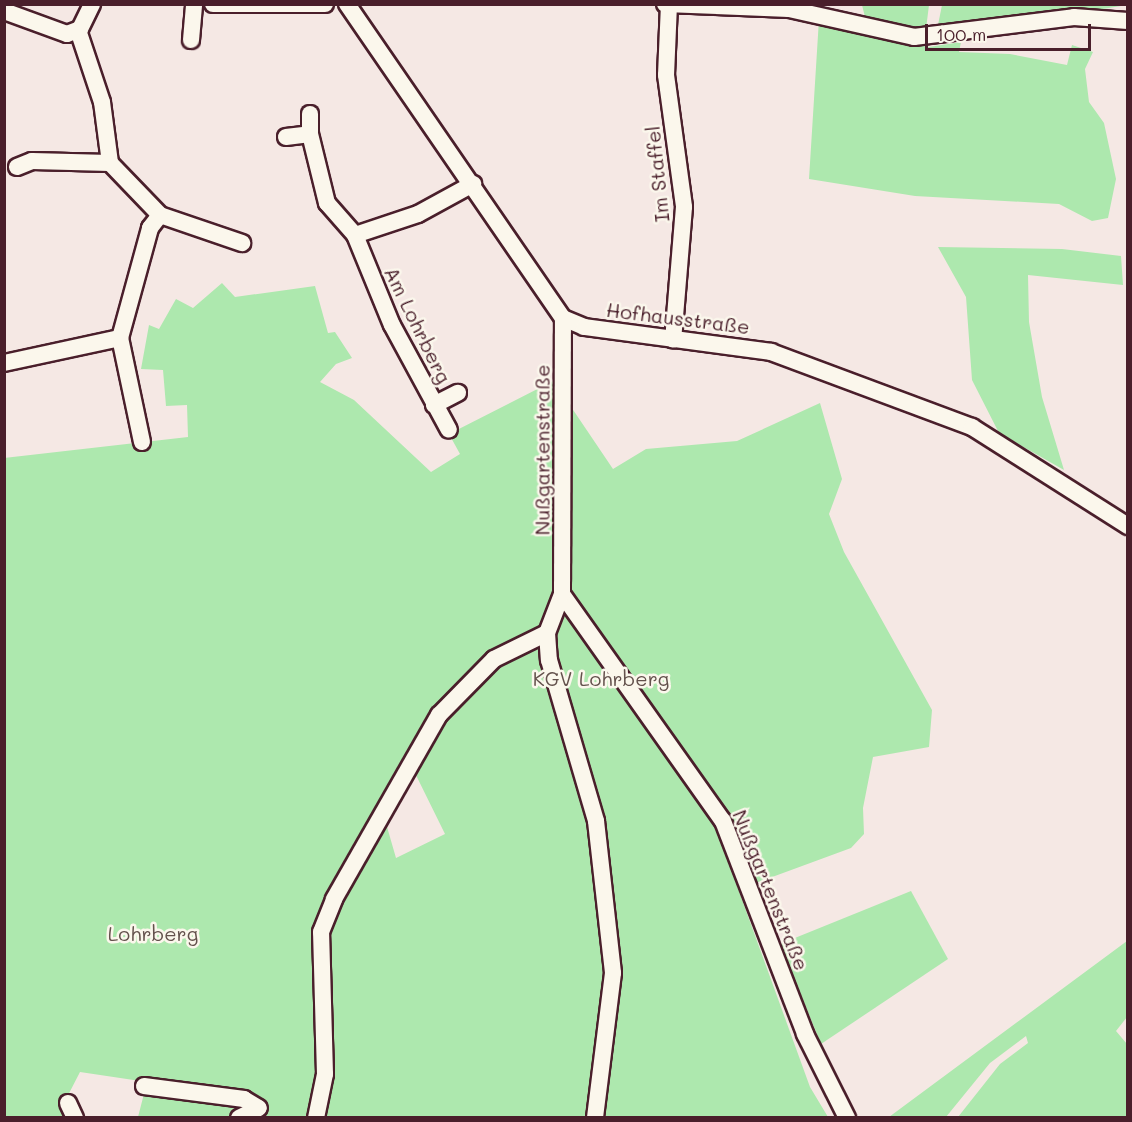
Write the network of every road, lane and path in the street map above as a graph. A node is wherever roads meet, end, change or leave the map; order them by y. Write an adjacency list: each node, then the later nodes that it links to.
1 (194, 4): 10 (street)
2 (213, 4): 3 (street)
3 (325, 4)
4 (347, 4): 16 (street)
5 (668, 5): 8 (street); 22 (street, Im Staffel)
6 (88, 6): 9 (street)
7 (4, 11): 9 (street)
8 (1128, 21)
9 (78, 30): 14 (street)
10 (191, 40)
11 (310, 114): 12 (street, Am Lohrberg)
12 (309, 134): 13 (street); 18 (street, Am Lohrberg)
13 (286, 136)
14 (110, 164): 15 (street); 17 (street)
15 (16, 167)
16 (473, 184): 18 (street); 20 (street)
17 (160, 215): 19 (street); 21 (street)
18 (355, 235): 25 (street, Am Lohrberg)
19 (242, 243)
20 (563, 318): 22 (street, Hofhausstraße); 29 (street, Nußgartenstraße)
21 (120, 338): 23 (street); 27 (street)
22 (673, 340): 28 (street, Hofhausstraße)
23 (4, 363)
24 (458, 393): 25 (street)
25 (434, 405): 26 (street, Am Lohrberg)
26 (449, 430)
27 (142, 442)
28 (1128, 526)
29 (562, 594): 30 (street); 35 (street, Nußgartenstraße)
30 (547, 633): 33 (street); 34 (street)
31 (144, 1086): 32 (street)
32 (239, 1118)
33 (316, 1118)
34 (595, 1118)
35 (847, 1118)

